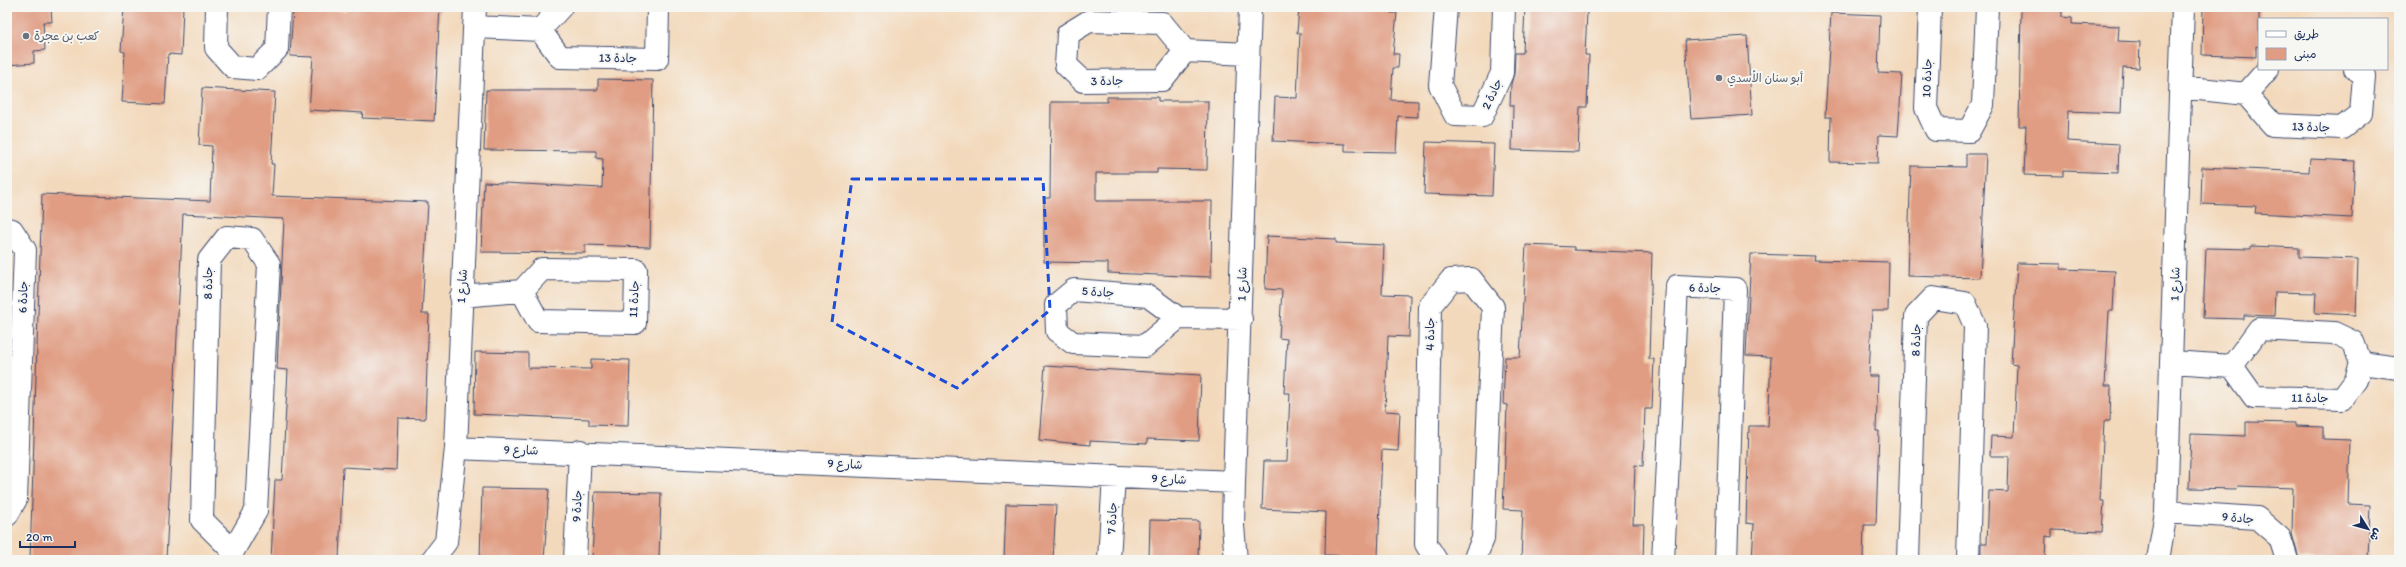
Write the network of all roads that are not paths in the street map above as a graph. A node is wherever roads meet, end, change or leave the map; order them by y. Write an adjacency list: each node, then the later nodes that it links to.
1 (217, 7): 2 (street)
2 (279, 7)
3 (562, 7): 12 (street)
4 (658, 7): 12 (street, جادة 13)
5 (1250, 7): 14 (street, شارع 1)
6 (1446, 7): 7 (street, جادة 2)
7 (1504, 7)
8 (1930, 7): 9 (street, جادة 10)
9 (1987, 7)
10 (2183, 7): 17 (street, شارع 1)
11 (475, 17): 12 (street); 21 (street, شارع 1)
12 (540, 30)
13 (1184, 51): 13 (street, جادة 3); 14 (street)
14 (1248, 54): 23 (street, شارع 1)
15 (2267, 70): 18 (street)
16 (2356, 70): 18 (street, جادة 13)
17 (2181, 87): 18 (street); 24 (street, شارع 1)
18 (2246, 94)
19 (7, 229): 33 (street, جادة 6)
20 (522, 291): 20 (street, جادة 11); 21 (street)
21 (461, 296): 28 (street, شارع 1)
22 (1178, 318): 22 (street, جادة 5); 23 (street)
23 (1241, 319): 31 (street, شارع 1)
24 (2172, 362): 26 (street); 32 (street, شارع 1)
25 (2361, 363): 26 (street); 26 (street, جادة 11); 27 (street)
26 (2232, 366)
27 (2399, 368)
28 (456, 448): 29 (street, شارع 9); 35 (street, شارع 1)
29 (580, 452): 30 (street, شارع 9); 36 (street, جادة 9)
30 (1114, 476): 31 (street, شارع 9); 37 (street, جادة 7)
31 (1234, 482): 38 (street, شارع 1)
32 (2166, 512): 45 (street, شارع 1); 46 (street, جادة 9)
33 (7, 515)
34 (232, 556): 34 (street, جادة 8)
35 (432, 560)
36 (574, 560)
37 (1109, 560)
38 (1236, 560)
39 (1436, 560): 40 (street, جادة 4)
40 (1474, 560)
41 (1663, 560): 42 (street, جادة 6)
42 (1726, 560)
43 (1908, 560): 44 (street, جادة 8)
44 (1968, 560)
45 (2158, 560)
46 (2288, 560)

